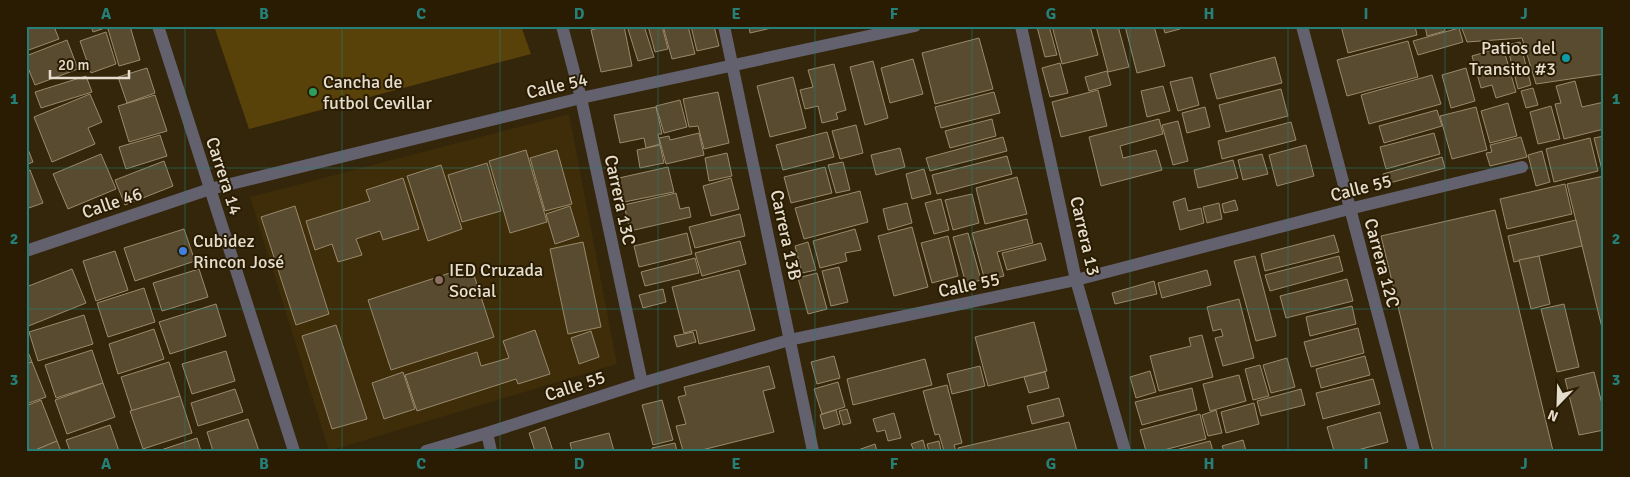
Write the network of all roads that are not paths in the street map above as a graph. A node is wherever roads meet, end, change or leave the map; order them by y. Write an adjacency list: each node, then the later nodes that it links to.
1 (158, 26): 10 (street, Carrera 14)
2 (562, 26): 8 (street, Carrera 13C)
3 (724, 26): 7 (street, Carrera 13B)
4 (915, 26): 7 (street, Calle 54)
5 (1021, 26): 13 (street, Carrera 13)
6 (1302, 26): 11 (street, Carrera 12C)
7 (733, 66): 8 (street, Calle 54); 14 (street, Carrera 13B)
8 (580, 98): 10 (street, Calle 54); 15 (street, Carrera 13C)
9 (1522, 167): 11 (street, Calle 55)
10 (210, 189): 12 (street, Calle 46); 17 (street, Carrera 14)
11 (1349, 209): 13 (street, Calle 55); 22 (street, Carrera 12C)
12 (26, 251)
13 (1076, 280): 14 (street, Calle 55); 21 (street, Carrera 13)
14 (789, 340): 15 (street, Calle 55); 20 (street, Carrera 13B)
15 (642, 383): 16 (street, Calle 55)
16 (487, 433): 18 (street, Calle 55); 19 (street)
17 (294, 451)
18 (426, 451)
19 (491, 451)
20 (813, 451)
21 (1125, 451)
22 (1414, 451)

